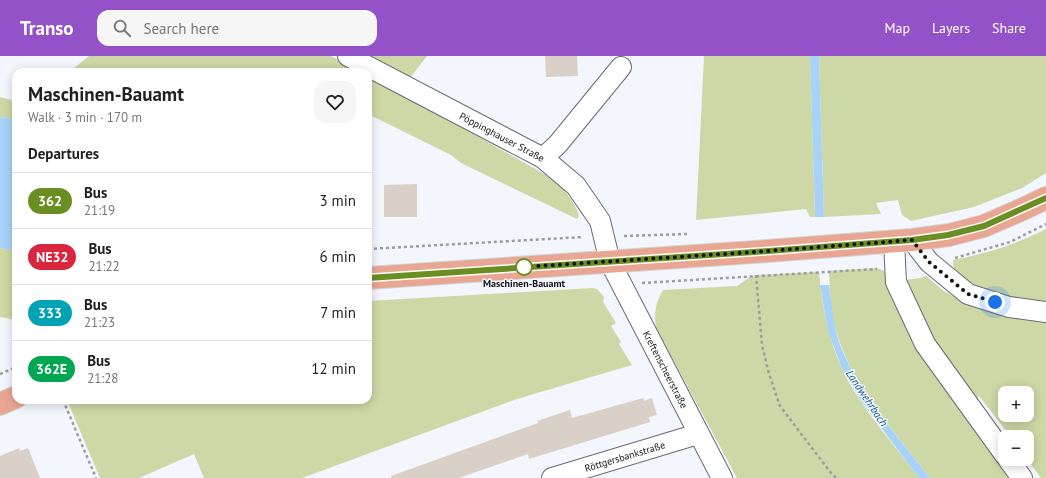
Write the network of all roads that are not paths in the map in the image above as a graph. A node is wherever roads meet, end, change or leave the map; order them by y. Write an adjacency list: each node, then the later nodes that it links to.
1 (348, 56): 3 (street, Pöppinghauser Straße)
2 (621, 67): 5 (street)
3 (371, 68)
4 (372, 69): 5 (street, Pöppinghauser Straße)
5 (543, 158): 8 (street, Pöppinghauser Straße)
6 (1046, 198): 7 (main road)
7 (903, 240): 8 (main road); 10 (street); 14 (street)
8 (610, 262): 9 (main road); 13 (street, Kreftenscheerstraße)
9 (372, 278)
10 (1046, 312)
11 (12, 399): 12 (main road)
12 (0, 404)
13 (698, 434): 16 (street, Röttgersbankstraße); 17 (street, Kreftenscheerstraße)
14 (998, 445)
15 (1013, 466): 18 (street)
16 (559, 477)
17 (722, 478)
18 (1022, 478)

